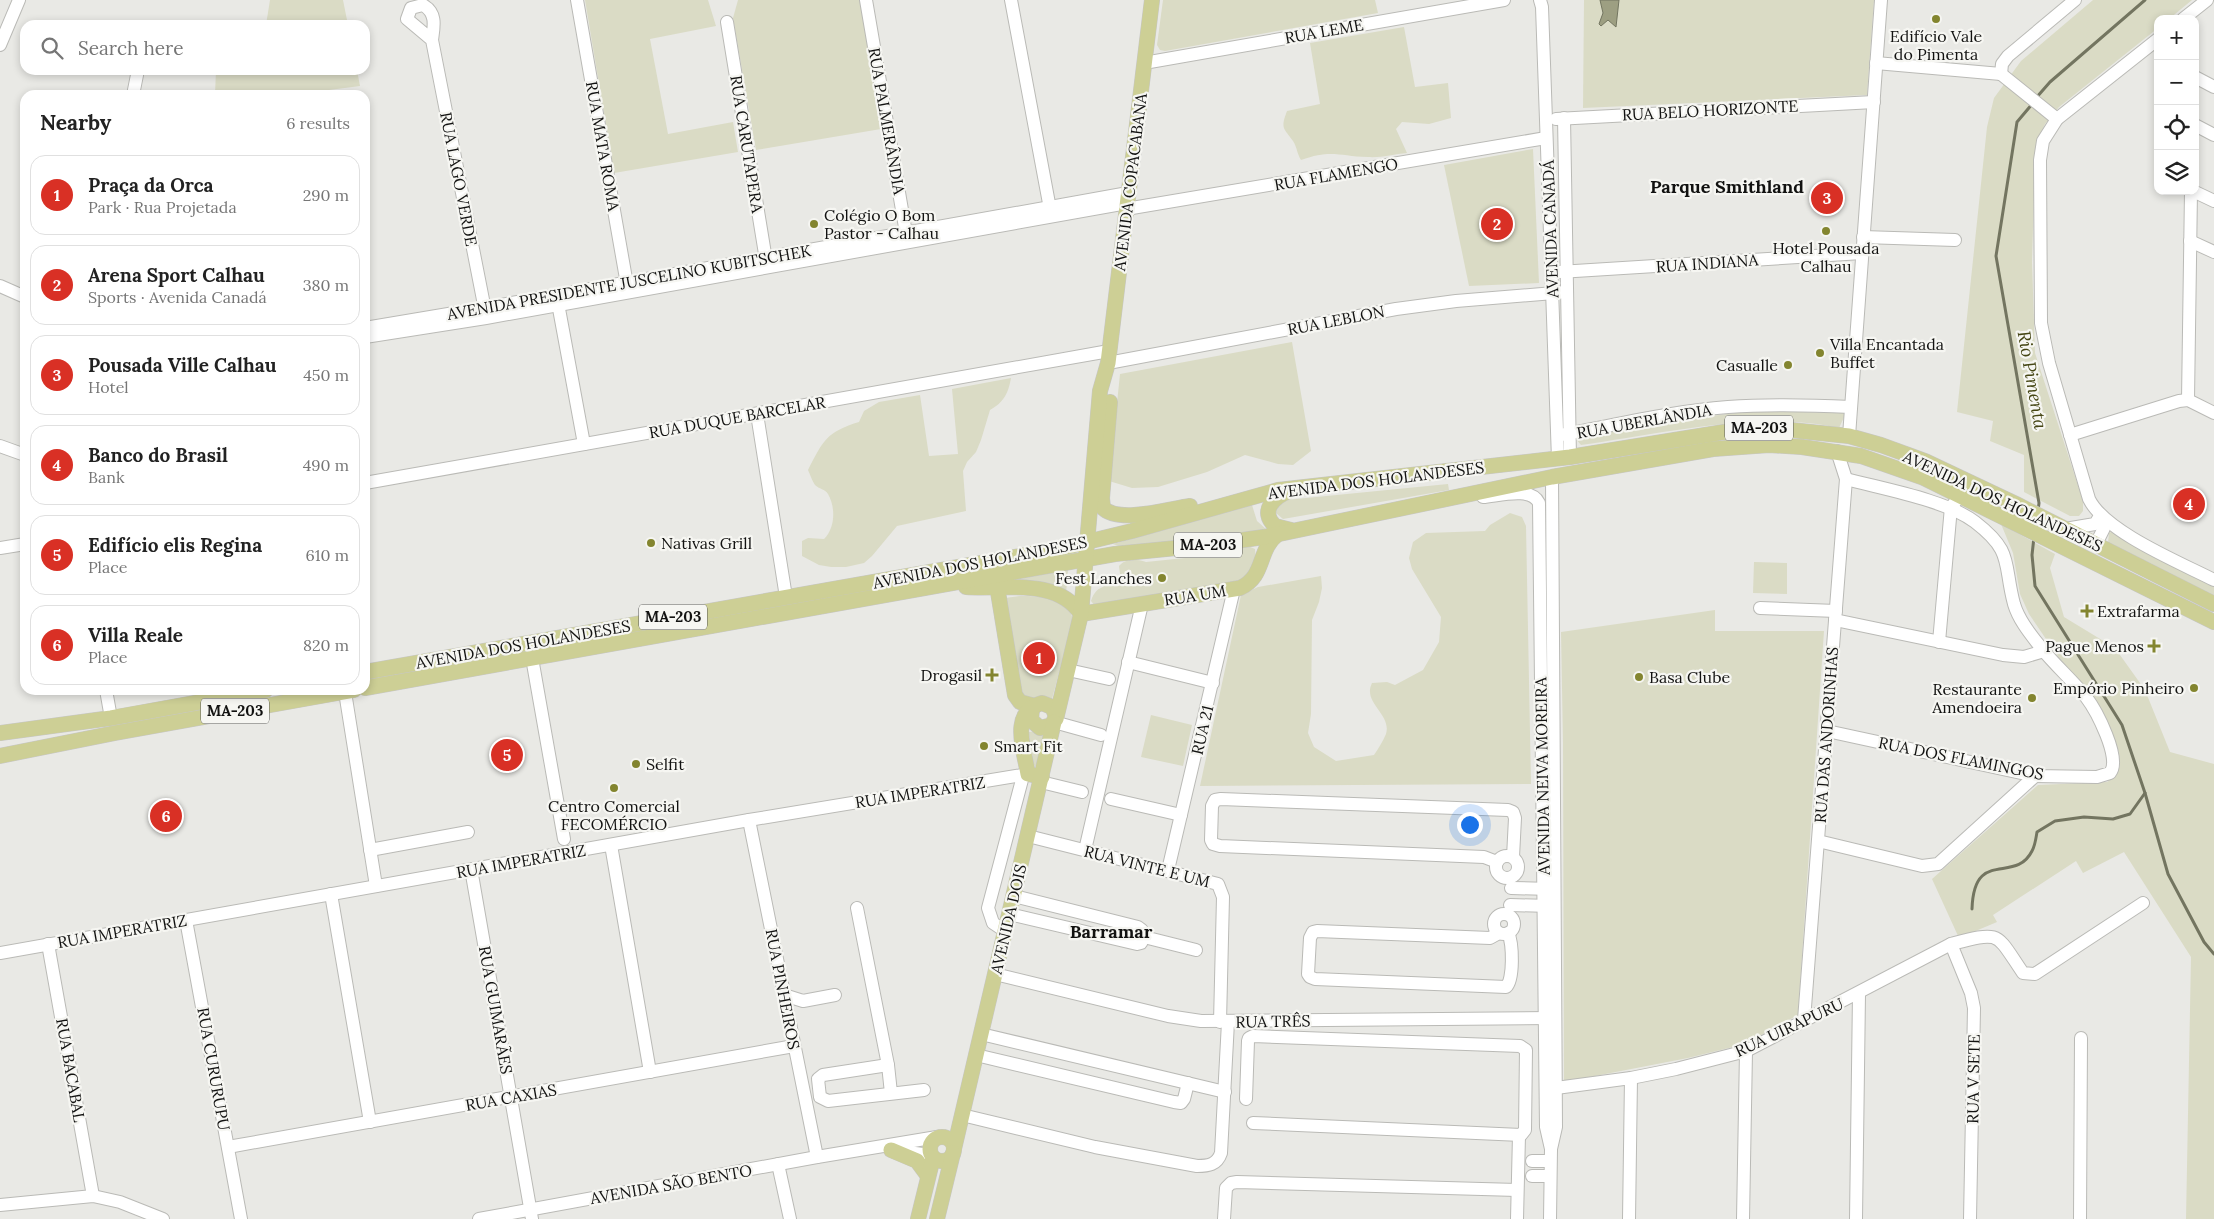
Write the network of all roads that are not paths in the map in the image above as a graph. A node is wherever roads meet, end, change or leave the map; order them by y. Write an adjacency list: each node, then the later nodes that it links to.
1 (19, 0): 15 (street)
2 (578, 0): 47 (street, RUA MATA ROMA)
3 (866, 0): 35 (street, RUA PALMERÂNDIA)
4 (1011, 0): 34 (street)
5 (1152, 0): 16 (main road, AVENIDA COPACABANA)
6 (1504, 0): 16 (street, RUA LEME)
7 (1540, 0): 25 (street, AVENIDA CANADÁ)
8 (1881, 0): 17 (street)
9 (2074, 0): 18 (street)
10 (2207, 0): 11 (street)
11 (2191, 15)
12 (727, 22): 41 (street, RUA CARUTAPERA)
13 (432, 40): 52 (street, RUA LAGO VERDE)
14 (2154, 42): 26 (street)
15 (0, 45)
16 (1144, 62): 32 (main road, AVENIDA COPACABANA)
17 (1876, 62): 18 (street); 23 (street)
18 (2001, 74): 26 (street)
19 (137, 75): 22 (street)
20 (2199, 79): 21 (street)
21 (2214, 86)
22 (134, 90)
23 (1874, 102): 24 (street, RUA BELO HORIZONTE); 36 (street)
24 (1564, 118): 25 (street, RUA BELO HORIZONTE); 42 (street, AVENIDA CANADÁ)
25 (1546, 119): 29 (street, AVENIDA CANADÁ)
26 (2056, 119): 61 (street)
27 (2199, 127): 28 (street)
28 (2214, 134)
29 (1546, 138): 32 (street, RUA FLAMENGO); 43 (street, AVENIDA CANADÁ)
30 (2199, 194): 33 (street)
31 (2192, 195): 38 (street)
32 (1127, 202): 34 (street, AVENIDA PRESIDENTE JUSCELINO KUBITSCHEK); 55 (main road, AVENIDA COPACABANA)
33 (2214, 202)
34 (1050, 212): 35 (street, AVENIDA PRESIDENTE JUSCELINO KUBITSCHEK)
35 (906, 237): 41 (street, AVENIDA PRESIDENTE JUSCELINO KUBITSCHEK)
36 (1863, 237): 37 (street); 40 (street)
37 (1955, 240)
38 (2190, 241): 39 (street); 56 (street)
39 (2214, 252)
40 (1862, 253): 42 (street, RUA INDIANA); 57 (street)
41 (767, 263): 47 (street, AVENIDA PRESIDENTE JUSCELINO KUBITSCHEK)
42 (1566, 272): 43 (street, RUA INDIANA); 48 (street, AVENIDA CANADÁ)
43 (1551, 273): 49 (street, AVENIDA CANADÁ)
44 (0, 277): 46 (street)
45 (0, 286): 50 (street)
46 (20, 286)
47 (627, 288): 51 (street, AVENIDA PRESIDENTE JUSCELINO KUBITSCHEK)
48 (1566, 292): 49 (street, RUA LEBLON); 60 (street, AVENIDA CANADÁ)
49 (1552, 293): 55 (street, RUA LEBLON); 60 (street, AVENIDA CANADÁ)
50 (20, 295)
51 (558, 300): 52 (street, AVENIDA PRESIDENTE JUSCELINO KUBITSCHEK); 63 (street)
52 (485, 313): 53 (street, AVENIDA PRESIDENTE JUSCELINO KUBITSCHEK); 54 (street, AVENIDA PRESIDENTE JUSCELINO KUBITSCHEK)
53 (370, 327)
54 (370, 336)
55 (1108, 357): 59 (street, RUA DUQUE BARCELAR); 73 (main road, AVENIDA COPACABANA); 80 (main road, AVENIDA COPACABANA)
56 (2188, 400): 58 (street); 61 (street)
57 (1851, 407): 60 (street, RUA UBERLÂNDIA); 62 (street)
58 (2214, 413)
59 (757, 414): 63 (street, RUA DUQUE BARCELAR); 90 (street)
60 (1563, 434): 67 (street, AVENIDA CANADÁ)
61 (2070, 435): 76 (street)
62 (1848, 436): 67 (main road, AVENIDA DOS HOLANDESES / MA-203); 77 (main road, AVENIDA DOS HOLANDESES / MA-203)
63 (584, 444): 70 (street, RUA DUQUE BARCELAR)
64 (0, 446): 66 (street)
65 (1837, 451): 68 (main road, AVENIDA DOS HOLANDESES / MA-203); 69 (street, RUA DAS ANDORINHAS); 72 (main road, AVENIDA DOS HOLANDESES / MA-203)
66 (20, 453)
67 (1564, 458): 71 (main road, AVENIDA DOS HOLANDESES / MA-203)
68 (1552, 477): 74 (main road, AVENIDA DOS HOLANDESES / MA-203); 136 (street, AVENIDA NEIVA MOREIRA)
69 (1846, 479): 75 (street); 95 (street, RUA DAS ANDORINHAS)
70 (370, 482)
71 (1300, 487): 73 (main road, AVENIDA DOS HOLANDESES / MA-203); 78 (main road)
72 (1961, 495): 75 (street); 96 (main road, AVENIDA DOS HOLANDESES / MA-203)
73 (1246, 497): 80 (main road, AVENIDA DOS HOLANDESES / MA-203)
74 (1443, 501): 78 (main road, AVENIDA DOS HOLANDESES / MA-203); 136 (street, AVENIDA NEIVA MOREIRA)
75 (1951, 507): 97 (street); 98 (street)
76 (2100, 516): 77 (street); 81 (street); 87 (street)
77 (2059, 526): 81 (main road, AVENIDA DOS HOLANDESES / MA-203)
78 (1300, 530): 79 (main road, AVENIDA DOS HOLANDESES / MA-203)
79 (1278, 534): 84 (main road, AVENIDA DOS HOLANDESES / MA-203); 89 (main road, RUA UM)
80 (1087, 543): 84 (main road); 85 (main road, AVENIDA COPACABANA); 86 (main road, AVENIDA DOS HOLANDESES / MA-203)
81 (2096, 544): 92 (main road, AVENIDA DOS HOLANDESES / MA-203)
82 (20, 545): 83 (street)
83 (0, 548)
84 (1115, 554): 85 (main road, AVENIDA DOS HOLANDESES / MA-203)
85 (1086, 560): 88 (main road, AVENIDA DOS HOLANDESES / MA-203); 94 (main road)
86 (982, 563): 88 (main road); 90 (main road, AVENIDA DOS HOLANDESES / MA-203)
87 (2214, 580)
88 (996, 582): 94 (main road); 99 (main road, AVENIDA DOS HOLANDESES / MA-203); 110 (main road)
89 (1234, 589): 91 (main road, RUA UM); 104 (street, RUA 21)
90 (786, 597): 102 (main road, AVENIDA DOS HOLANDESES / MA-203)
91 (1142, 604): 94 (main road, RUA UM); 100 (street)
92 (2214, 604)
93 (1760, 608): 95 (street)
94 (1081, 614): 101 (main road)
95 (1836, 616): 97 (street); 113 (street, RUA DAS ANDORINHAS)
96 (2214, 622)
97 (1938, 642): 98 (street)
98 (2044, 651): 117 (street, RUA DOS FLAMINGOS)
99 (532, 658): 105 (main road, AVENIDA DOS HOLANDESES / MA-203); 125 (street)
100 (1128, 662): 104 (street); 129 (street)
101 (1068, 670): 103 (street); 110 (main road)
102 (370, 671)
103 (1109, 679)
104 (1212, 683): 121 (street, RUA 21)
105 (370, 687)
106 (107, 695): 111 (street)
107 (238, 695): 111 (main road, MA-203)
108 (327, 695): 116 (main road, MA-203)
109 (351, 695): 128 (street)
110 (1044, 704): 112 (main road); 112 (main road); 118 (main road)
111 (111, 718): 114 (main road, MA-203)
112 (1055, 721): 115 (street); 118 (main road, AVENIDA DOIS)
113 (1827, 731): 117 (street, RUA DOS FLAMINGOS); 126 (street, RUA DAS ANDORINHAS)
114 (0, 733)
115 (1101, 735)
116 (0, 756)
117 (2035, 776): 126 (street)
118 (1033, 777): 119 (street); 122 (street, RUA IMPERATRIZ); 124 (main road, AVENIDA DOIS); 145 (street)
119 (1082, 792)
120 (1111, 799): 121 (street)
121 (1181, 815): 133 (street, RUA 21)
122 (749, 820): 127 (street, RUA IMPERATRIZ); 154 (street, RUA PINHEIROS)
123 (468, 832): 128 (street)
124 (1028, 836): 129 (street, RUA VINTE E UM); 138 (main road, AVENIDA DOIS)
125 (564, 839)
126 (1818, 841): 157 (street, RUA DAS ANDORINHAS)
127 (611, 845): 132 (street, RUA IMPERATRIZ); 165 (street)
128 (370, 850): 135 (street)
129 (1085, 850): 133 (street, RUA VINTE E UM)
130 (1513, 857): 131 (street); 131 (street); 134 (street)
131 (1497, 862): 134 (street)
132 (471, 870): 135 (street, RUA IMPERATRIZ); 174 (street, RUA GUIMARÃES)
133 (1168, 870): 158 (street, RUA VINTE E UM)
134 (1511, 882): 136 (street); 142 (street)
135 (376, 886): 137 (street, RUA IMPERATRIZ)
136 (1549, 889): 140 (street, AVENIDA NEIVA MOREIRA)
137 (331, 894): 144 (street, RUA IMPERATRIZ); 177 (street)
138 (1014, 896): 143 (main road, AVENIDA DOIS); 147 (street)
139 (2143, 903): 149 (street, RUA UIRAPURU)
140 (1549, 906): 142 (street); 156 (street, AVENIDA NEIVA MOREIRA)
141 (857, 908): 164 (street)
142 (1509, 910): 146 (street)
143 (1009, 914): 145 (main road, AVENIDA DOIS); 147 (street)
144 (186, 920): 148 (street, RUA IMPERATRIZ); 181 (street, RUA CURURUPU)
145 (1005, 931): 152 (main road, AVENIDA DOIS)
146 (1504, 933): 146 (street)
147 (1144, 937): 150 (street)
148 (48, 944): 151 (street, RUA IMPERATRIZ); 194 (street, RUA BACABAL)
149 (1951, 944): 153 (street, RUA UIRAPURU); 209 (street, RUA V SETE)
150 (1196, 950)
151 (0, 952)
152 (995, 974): 158 (street, RUA TRÊS); 159 (main road, AVENIDA DOIS)
153 (1859, 994): 157 (street, RUA UIRAPURU); 208 (street)
154 (784, 995): 155 (street); 161 (street, RUA PINHEIROS)
155 (835, 995)
156 (1549, 1018): 158 (street, RUA TRÊS); 168 (street, AVENIDA NEIVA MOREIRA); 185 (street, AVENIDA NEIVA MOREIRA)
157 (1804, 1020): 162 (street, RUA UIRAPURU)
158 (1224, 1022): 171 (street, RUA VINTE E UM)
159 (981, 1034): 163 (main road, AVENIDA DOIS); 167 (street)
160 (2081, 1038): 210 (street)
161 (794, 1046): 165 (street, RUA CAXIAS); 172 (street, RUA PINHEIROS)
162 (1746, 1051): 166 (street, RUA UIRAPURU); 207 (street)
163 (976, 1055): 167 (street); 176 (main road, AVENIDA DOIS)
164 (888, 1065): 169 (street); 173 (street)
165 (650, 1072): 174 (street, RUA CAXIAS)
166 (1631, 1078): 168 (street, RUA UIRAPURU); 206 (street)
167 (1188, 1083): 171 (street)
168 (1556, 1088): 185 (street, AVENIDA NEIVA MOREIRA)
169 (819, 1090): 172 (street); 173 (street)
170 (924, 1090): 173 (street)
171 (1224, 1092): 176 (street, RUA VINTE E UM)
172 (804, 1093): 187 (street, RUA PINHEIROS)
173 (891, 1093)
174 (511, 1097): 177 (street, RUA CAXIAS); 196 (street, RUA GUIMARÃES)
175 (1246, 1099): 179 (street)
176 (962, 1115): 180 (main road, AVENIDA DOIS); 184 (main road, AVENIDA DOIS)
177 (370, 1122): 181 (street, RUA CAXIAS)
178 (1253, 1123): 179 (street)
179 (1519, 1135): 193 (street)
180 (939, 1137): 182 (street, AVENIDA SÃO BENTO); 184 (main road); 186 (main road)
181 (228, 1147): 198 (street, RUA CURURUPU)
182 (864, 1150): 183 (street, AVENIDA SÃO BENTO); 187 (street, AVENIDA SÃO BENTO)
183 (891, 1150): 186 (street, AVENIDA SÃO BENTO); 190 (main road)
184 (954, 1152): 186 (main road); 202 (main road, AVENIDA DOIS)
185 (1551, 1155): 188 (street); 192 (street, AVENIDA NEIVA MOREIRA)
186 (932, 1156): 190 (main road)
187 (817, 1157): 189 (street, AVENIDA SÃO BENTO)
188 (1532, 1161)
189 (778, 1164): 196 (street, AVENIDA SÃO BENTO); 200 (street)
190 (928, 1176): 201 (main road)
191 (1532, 1176): 192 (street)
192 (1550, 1176): 205 (street, AVENIDA NEIVA MOREIRA)
193 (1517, 1190): 203 (street); 204 (street)
194 (93, 1196): 195 (street); 197 (street)
195 (0, 1205)
196 (531, 1214): 199 (street, AVENIDA SÃO BENTO)
197 (163, 1219)
198 (241, 1219)
199 (479, 1219)
200 (790, 1219)
201 (918, 1219)
202 (937, 1219)
203 (1224, 1219)
204 (1517, 1219)
205 (1550, 1219)
206 (1628, 1219)
207 (1743, 1219)
208 (1856, 1219)
209 (1970, 1219)
210 (2080, 1219)

